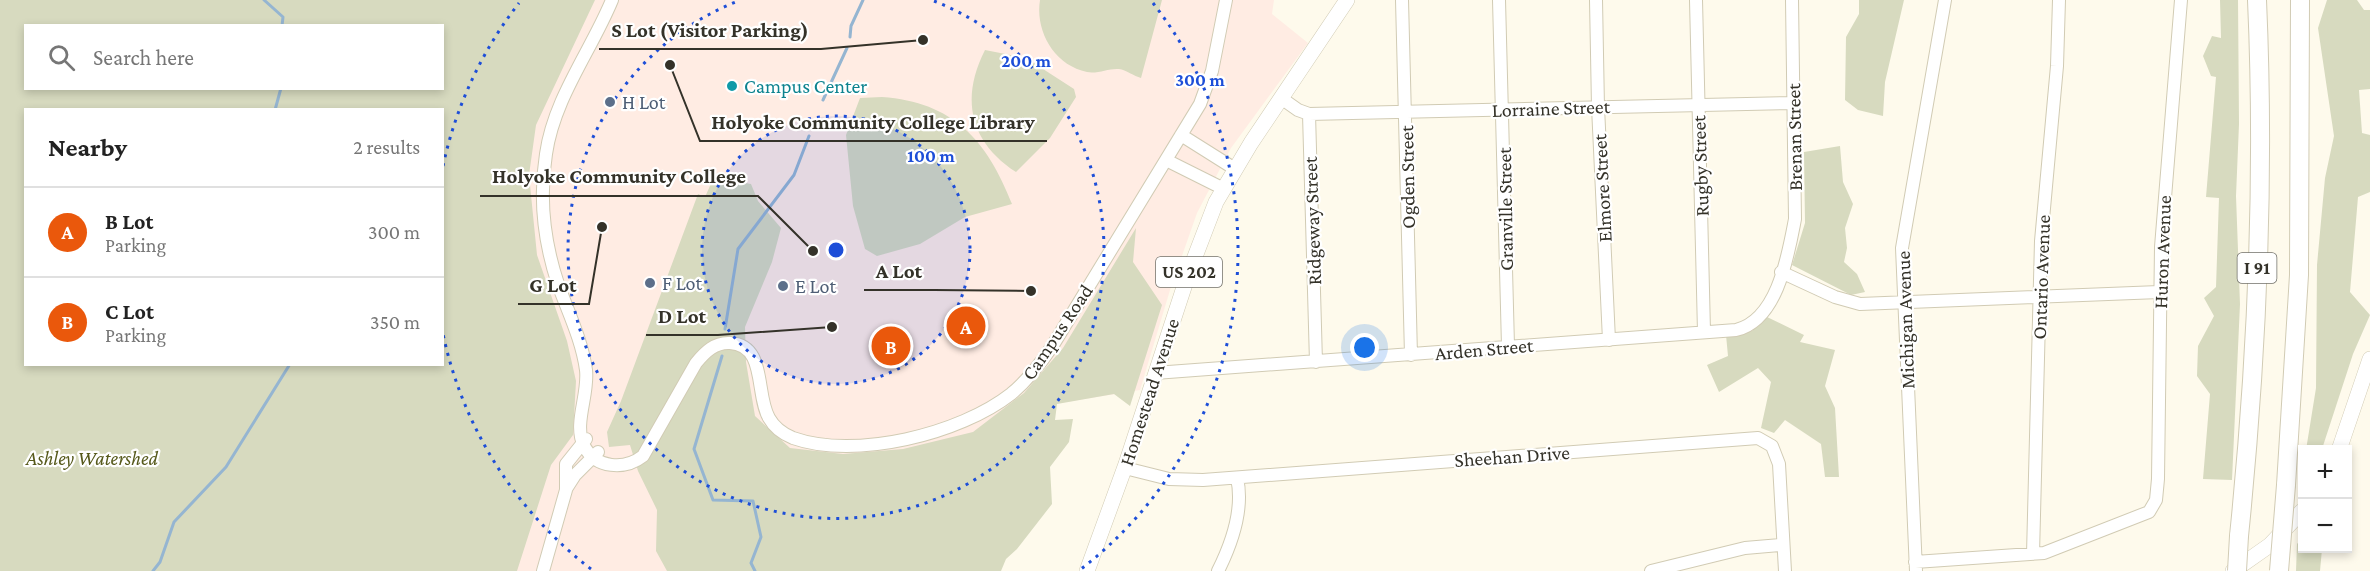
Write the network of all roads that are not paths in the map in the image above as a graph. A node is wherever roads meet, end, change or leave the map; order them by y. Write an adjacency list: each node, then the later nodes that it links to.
1 (612, 0): 36 (street)
2 (1226, 0): 21 (street, Campus Road)
3 (1347, 0): 14 (main road, Homestead Avenue / US 202)
4 (1402, 0): 19 (street, Ogden Street)
5 (1499, 0): 18 (street, Granville Street)
6 (1596, 0): 17 (street, Elmore Street)
7 (1696, 0): 16 (street, Rugby Street)
8 (1792, 0): 15 (street, Brenan Street)
9 (1945, 0): 28 (street, Michigan Avenue)
10 (2059, 0): 27 (street, Ontario Avenue)
11 (2181, 0): 26 (street, Huron Avenue)
12 (2257, 0): 51 (highway, I 91, bridge)
13 (2300, 0): 52 (highway, I 91, bridge)
14 (1281, 98): 20 (street); 23 (main road, Homestead Avenue / US 202)
15 (1793, 103): 16 (street, Lorraine Street); 25 (street, Brenan Street)
16 (1698, 104): 17 (street, Lorraine Street); 29 (street, Rugby Street)
17 (1598, 106): 18 (street, Lorraine Street); 30 (street, Elmore Street)
18 (1503, 109): 19 (street, Lorraine Street); 31 (street, Granville Street)
19 (1406, 112): 20 (street, Lorraine Street); 32 (street, Ogden Street)
20 (1309, 114): 34 (street, Ridgeway Street)
21 (1181, 135): 22 (street, Campus Road); 23 (street)
22 (1166, 160): 24 (street); 38 (street, Campus Road)
23 (1235, 169): 24 (main road, Homestead Avenue / US 202)
24 (1224, 189): 35 (main road, Homestead Avenue / US 202)
25 (1781, 272): 28 (street); 29 (street, Arden Street)
26 (2159, 292): 27 (street); 44 (street, Huron Avenue)
27 (2040, 296): 28 (street); 44 (street, Ontario Avenue)
28 (1905, 302): 45 (street, Michigan Avenue)
29 (1704, 332): 30 (street, Arden Street)
30 (1609, 340): 31 (street, Arden Street)
31 (1508, 346): 32 (street, Arden Street)
32 (1411, 355): 34 (street, Arden Street)
33 (2370, 359): 37 (main road)
34 (1316, 362): 35 (street, Arden Street)
35 (1155, 373): 39 (main road, Homestead Avenue / US 202)
36 (583, 436): 38 (street); 41 (street)
37 (2341, 445)
38 (595, 454): 41 (street)
39 (1125, 468): 40 (street, Sheehan Drive); 47 (main road, Homestead Avenue / US 202)
40 (1237, 477): 43 (street, Sheehan Drive); 48 (street)
41 (566, 490): 46 (street)
42 (2298, 515): 51 (main road)
43 (1781, 545): 49 (street); 50 (street, Sheehan Drive)
44 (2033, 554): 45 (street)
45 (1916, 566)
46 (543, 571)
47 (1087, 571)
48 (1218, 571)
49 (1651, 571)
50 (1785, 571)
51 (2235, 571)
52 (2279, 571)

